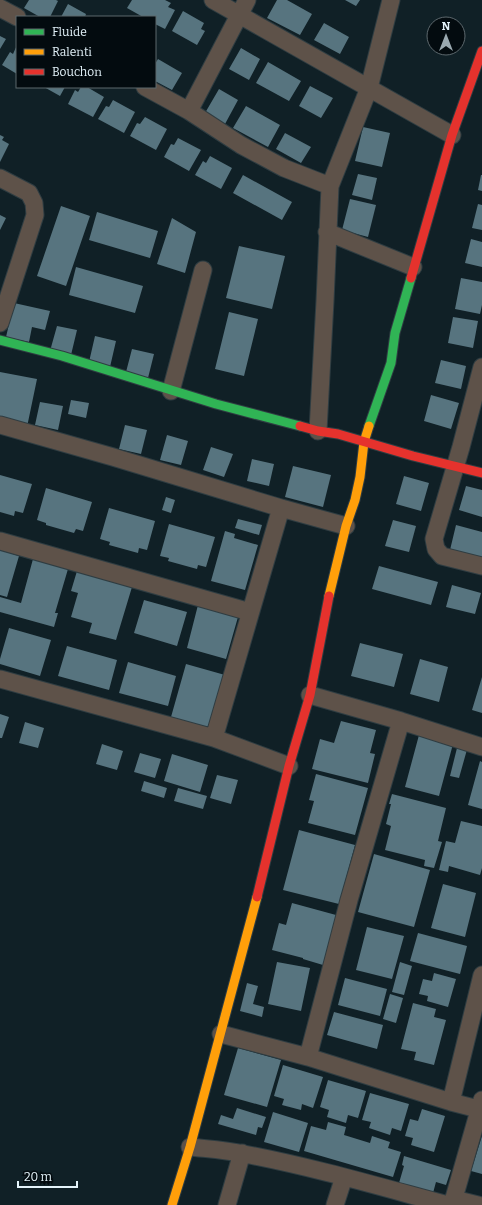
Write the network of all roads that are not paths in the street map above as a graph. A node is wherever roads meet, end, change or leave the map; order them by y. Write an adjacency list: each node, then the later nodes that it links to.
1 (213, 0): 4 (street)
2 (392, 0): 8 (street)
3 (0, 8): 5 (street)
4 (243, 8): 8 (street); 9 (street)
5 (16, 16)
6 (482, 51): 10 (street)
7 (147, 88): 9 (street)
8 (369, 88): 10 (street); 12 (street)
9 (189, 111): 12 (street)
10 (452, 135): 14 (street)
11 (0, 178): 16 (street)
12 (330, 186): 13 (street)
13 (327, 232): 14 (street); 21 (street)
14 (413, 267): 22 (street)
15 (203, 270): 19 (street)
16 (0, 324)
17 (0, 340): 19 (street)
18 (482, 367): 23 (street)
19 (171, 391): 21 (street)
20 (0, 425): 25 (street)
21 (318, 432): 22 (street)
22 (364, 442): 23 (street); 26 (street)
23 (455, 466): 24 (street); 28 (street)
24 (482, 473)
25 (281, 508): 26 (street); 29 (street)
26 (346, 526): 31 (street)
27 (0, 542): 29 (street)
28 (482, 566)
29 (250, 612): 33 (street)
30 (0, 679): 33 (street)
31 (310, 695): 32 (street); 35 (street)
32 (400, 721): 34 (street); 38 (street)
33 (214, 738): 35 (street)
34 (482, 747)
35 (289, 766): 37 (street)
36 (482, 975): 39 (street)
37 (221, 1034): 38 (street); 41 (street)
38 (308, 1057): 39 (street)
39 (451, 1102): 40 (street)
40 (481, 1107): 44 (street)
41 (190, 1147): 42 (street); 45 (street)
42 (242, 1154): 43 (street); 46 (street)
43 (344, 1177): 44 (street); 47 (street)
44 (451, 1203): 48 (street)
45 (172, 1205)
46 (227, 1205)
47 (335, 1205)
48 (478, 1205)

